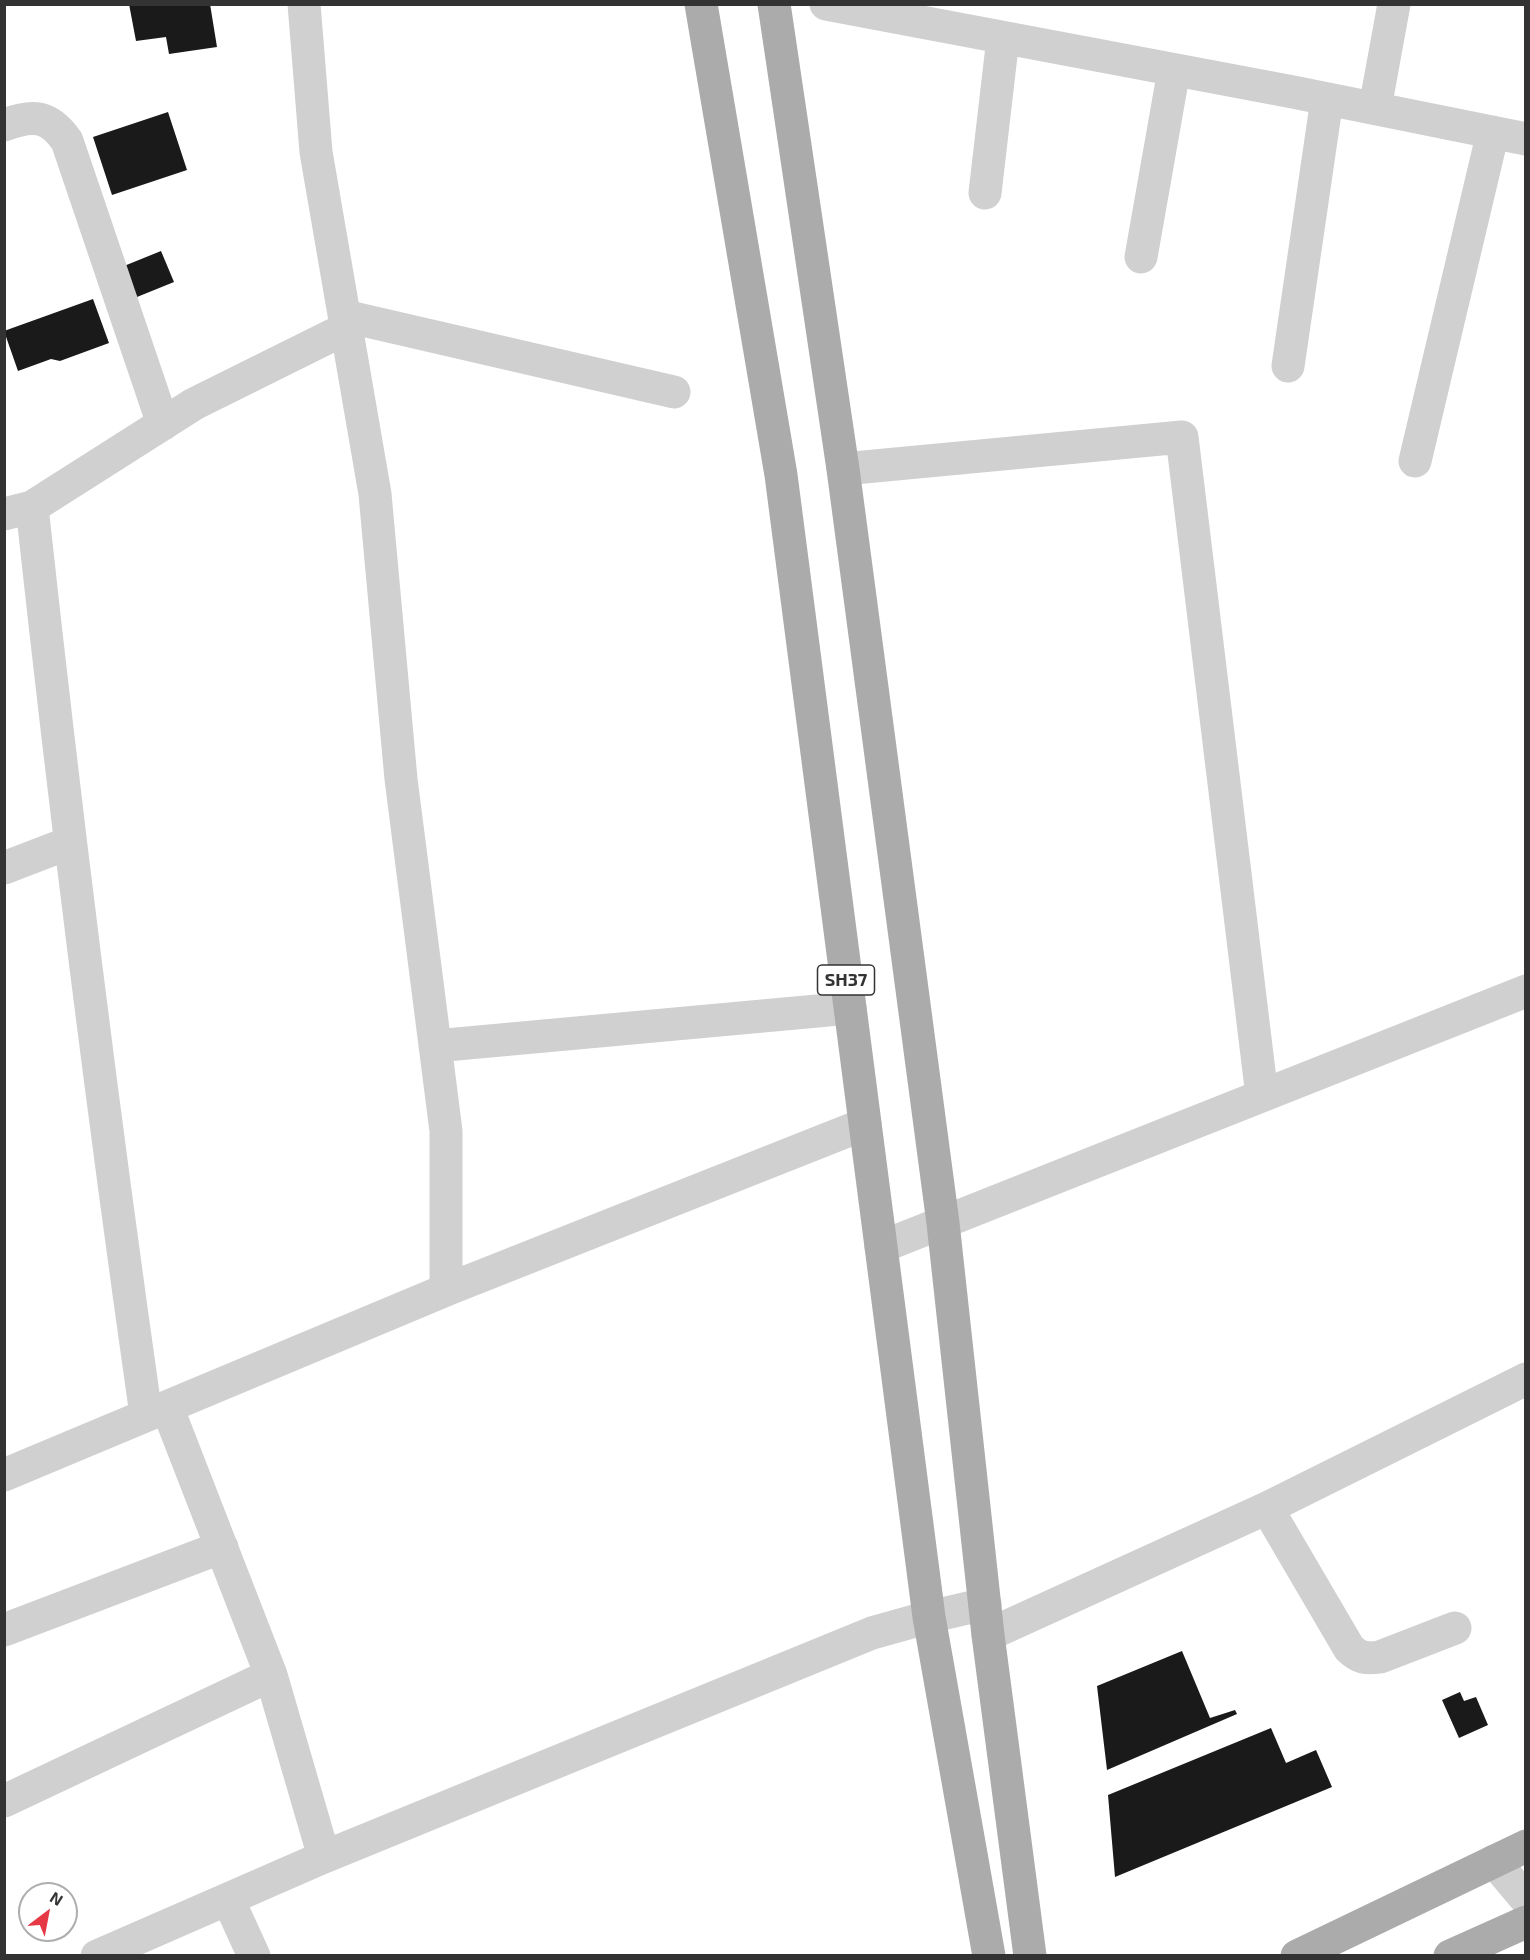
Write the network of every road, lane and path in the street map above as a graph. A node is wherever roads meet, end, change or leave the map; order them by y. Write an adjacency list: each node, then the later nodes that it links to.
1 (304, 4): 15 (street)
2 (701, 4): 25 (main road, SH37)
3 (774, 4): 20 (main road)
4 (826, 4): 6 (street)
5 (1394, 4): 9 (street)
6 (1003, 38): 7 (street); 13 (street)
7 (1174, 70): 8 (street); 14 (street)
8 (1327, 99): 9 (street); 16 (street)
9 (1375, 108): 11 (street)
10 (4, 125): 18 (street)
11 (1493, 132): 12 (street); 19 (street)
12 (1526, 139)
13 (985, 192)
14 (1141, 257)
15 (346, 322): 17 (street); 18 (street); 26 (street)
16 (1288, 366)
17 (674, 392)
18 (163, 424): 21 (street)
19 (1415, 461)
20 (843, 469): 27 (street); 29 (main road)
21 (18, 510): 22 (street)
22 (69, 843): 23 (street); 33 (street)
23 (4, 868)
24 (1526, 991): 27 (street)
25 (850, 1008): 26 (street); 28 (main road, SH37)
26 (435, 1046): 31 (street)
27 (1262, 1096): 29 (street)
28 (865, 1124): 30 (main road, SH37); 31 (street)
29 (943, 1222): 30 (street); 38 (main road)
30 (881, 1247): 37 (main road, SH37)
31 (446, 1290): 33 (street)
32 (1526, 1379): 35 (street)
33 (156, 1411): 34 (street); 36 (street)
34 (4, 1475)
35 (1267, 1508): 38 (street); 39 (street)
36 (222, 1547): 40 (street); 41 (street)
37 (929, 1617): 38 (street); 44 (street); 51 (main road, SH37)
38 (987, 1620): 52 (main road)
39 (1455, 1628)
40 (4, 1630)
41 (271, 1675): 42 (street); 44 (street)
42 (4, 1801)
43 (1526, 1846): 45 (main road)
44 (324, 1857): 46 (street)
45 (1494, 1861): 47 (street); 53 (main road)
46 (228, 1899): 49 (street); 50 (street)
47 (1526, 1899)
48 (1526, 1922): 54 (main road)
49 (97, 1956)
50 (254, 1956)
51 (989, 1956)
52 (1030, 1956)
53 (1297, 1956)
54 (1449, 1956)

